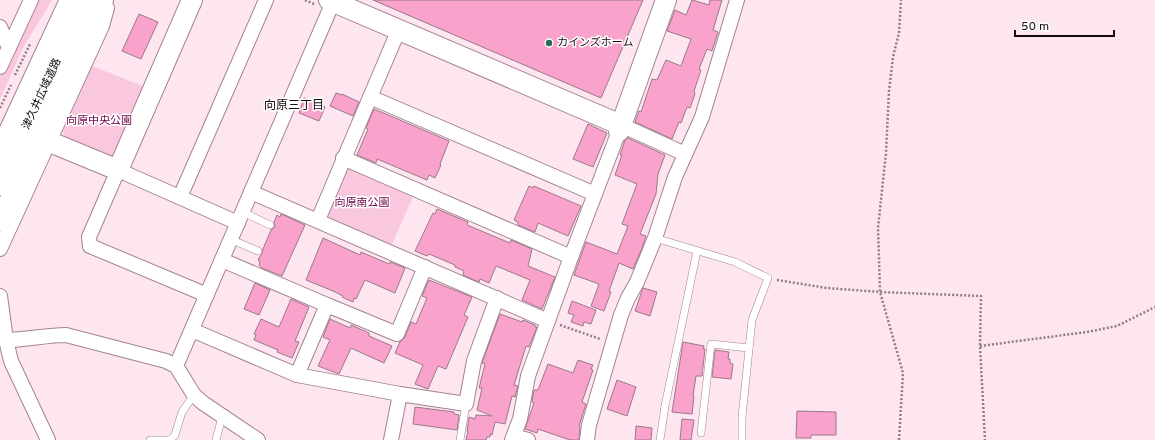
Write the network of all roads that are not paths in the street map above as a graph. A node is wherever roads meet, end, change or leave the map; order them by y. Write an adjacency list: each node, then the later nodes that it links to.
1 (31, 0): 11 (street)
2 (109, 0): 16 (street)
3 (192, 0): 20 (street)
4 (266, 0): 24 (street)
5 (666, 0): 15 (street)
6 (737, 0): 18 (street)
7 (81, 1): 14 (street); 17 (street); 21 (street, 津久井広域道路); 27 (street)
8 (331, 1): 10 (street); 22 (street)
9 (0, 27): 11 (street)
10 (399, 29): 13 (street); 15 (street)
11 (9, 48): 12 (street)
12 (0, 67)
13 (370, 97): 19 (street); 23 (street)
14 (0, 128)
15 (620, 128): 18 (street); 23 (street)
16 (50, 142): 20 (street); 31 (street)
17 (0, 150)
18 (685, 154): 29 (street)
19 (343, 158): 26 (street); 34 (street)
20 (118, 170): 24 (street); 37 (street)
21 (0, 185)
22 (251, 192): 25 (street); 26 (street)
23 (595, 194): 34 (street)
24 (180, 197): 25 (street)
25 (244, 219): 28 (lane); 35 (street)
26 (318, 220): 36 (street)
27 (0, 221)
28 (270, 225)
29 (655, 238): 32 (lane); 61 (street)
30 (237, 242): 33 (lane)
31 (0, 249)
32 (697, 251): 44 (lane); 62 (lane)
33 (258, 252)
34 (571, 257): 41 (street)
35 (222, 260): 37 (street); 40 (street)
36 (425, 266): 39 (street); 40 (street)
37 (207, 295): 42 (street)
38 (0, 296): 43 (street)
39 (497, 298): 41 (street); 49 (street)
40 (327, 305): 46 (street)
41 (548, 321): 52 (street)
42 (192, 330): 45 (street); 46 (street)
43 (6, 340): 45 (street); 53 (street)
44 (749, 348): 51 (lane); 63 (lane)
45 (176, 366): 48 (street)
46 (297, 375): 47 (street)
47 (400, 394): 49 (street); 58 (street)
48 (194, 395): 50 (street); 55 (lane)
49 (466, 404): 59 (lane)
50 (222, 417): 56 (lane); 57 (street)
51 (701, 432)
52 (513, 438): 60 (street)
53 (48, 440)
54 (150, 440): 55 (lane)
55 (170, 440)
56 (216, 440)
57 (258, 440)
58 (391, 440)
59 (460, 440)
60 (528, 440)
61 (587, 440)
62 (660, 440)
63 (742, 440)

